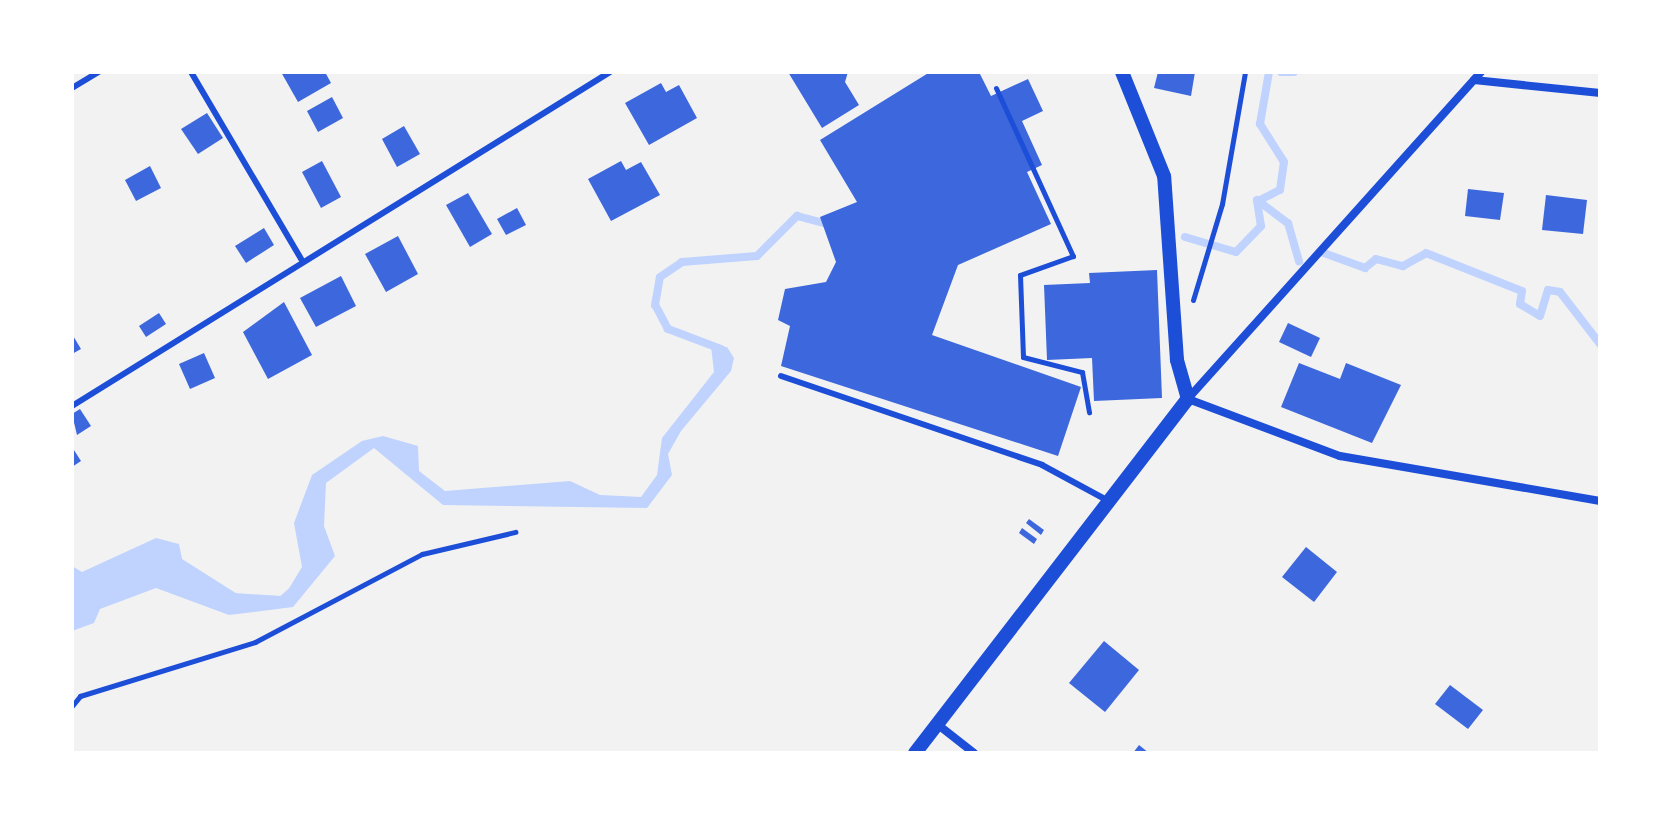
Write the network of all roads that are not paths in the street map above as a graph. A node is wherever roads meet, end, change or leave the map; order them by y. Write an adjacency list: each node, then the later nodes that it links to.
1 (99, 72): 7 (lane)
2 (191, 72): 9 (lane)
3 (610, 72): 9 (lane)
4 (1122, 72): 11 (street)
5 (1481, 72): 6 (street)
6 (1474, 80): 8 (street); 11 (street)
7 (72, 88)
8 (1600, 93)
9 (301, 259): 12 (lane)
10 (781, 376): 13 (lane)
11 (1188, 399): 13 (street); 14 (street)
12 (72, 406)
13 (1105, 499): 15 (street)
14 (1600, 501)
15 (937, 724): 16 (street); 17 (street)
16 (915, 753)
17 (974, 753)

